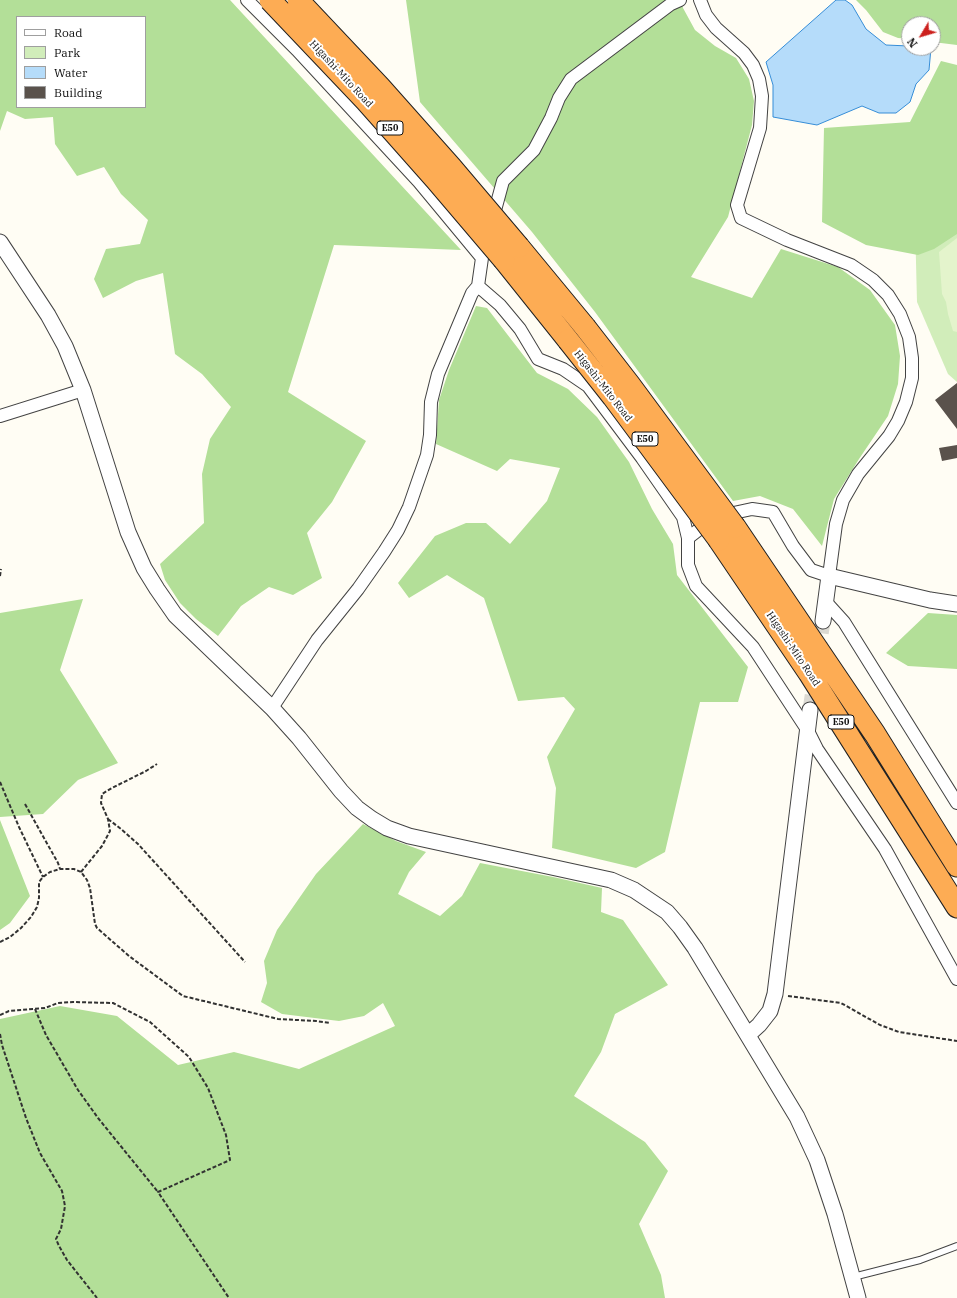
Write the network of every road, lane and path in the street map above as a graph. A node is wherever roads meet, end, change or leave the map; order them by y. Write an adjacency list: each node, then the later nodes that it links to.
1 (247, 0): 8 (street)
2 (270, 0): 7 (highway, Higashi-Mito Road / E50, bridge)
3 (298, 0): 7 (highway, Higashi-Mito Road / E50, bridge)
4 (680, 0): 8 (street)
5 (700, 0): 15 (street)
6 (0, 242): 10 (street)
7 (511, 253): 27 (highway, Higashi-Mito Road / E50, bridge); 31 (highway, Higashi-Mito Road / E50, bridge)
8 (482, 258): 9 (street)
9 (478, 286): 12 (street); 19 (street)
10 (83, 390): 11 (street); 19 (street)
11 (0, 416)
12 (688, 538): 15 (street); 21 (street)
13 (1, 569): 14 (path)
14 (0, 576)
15 (829, 576): 16 (street); 17 (street)
16 (825, 601): 18 (street); 24 (street)
17 (957, 604)
18 (823, 621)
19 (272, 708): 40 (street)
20 (810, 710): 21 (street)
21 (808, 731): 34 (street); 35 (street)
22 (157, 764): 26 (path)
23 (0, 782): 30 (path)
24 (957, 803)
25 (25, 804): 28 (path)
26 (108, 819): 29 (path); 33 (path)
27 (957, 866)
28 (60, 869): 29 (path); 30 (path)
29 (81, 872): 38 (path)
30 (43, 877): 32 (path)
31 (957, 907)
32 (0, 942)
33 (245, 962)
34 (957, 979)
35 (775, 994): 40 (street); 41 (path)
36 (35, 1009): 37 (path); 42 (path); 42 (path)
37 (0, 1015)
38 (330, 1023)
39 (0, 1034): 45 (path)
40 (748, 1034): 44 (street)
41 (957, 1041)
42 (158, 1192): 46 (path)
43 (957, 1246): 44 (lane)
44 (853, 1278): 47 (street)
45 (97, 1298)
46 (229, 1298)
47 (858, 1298)

